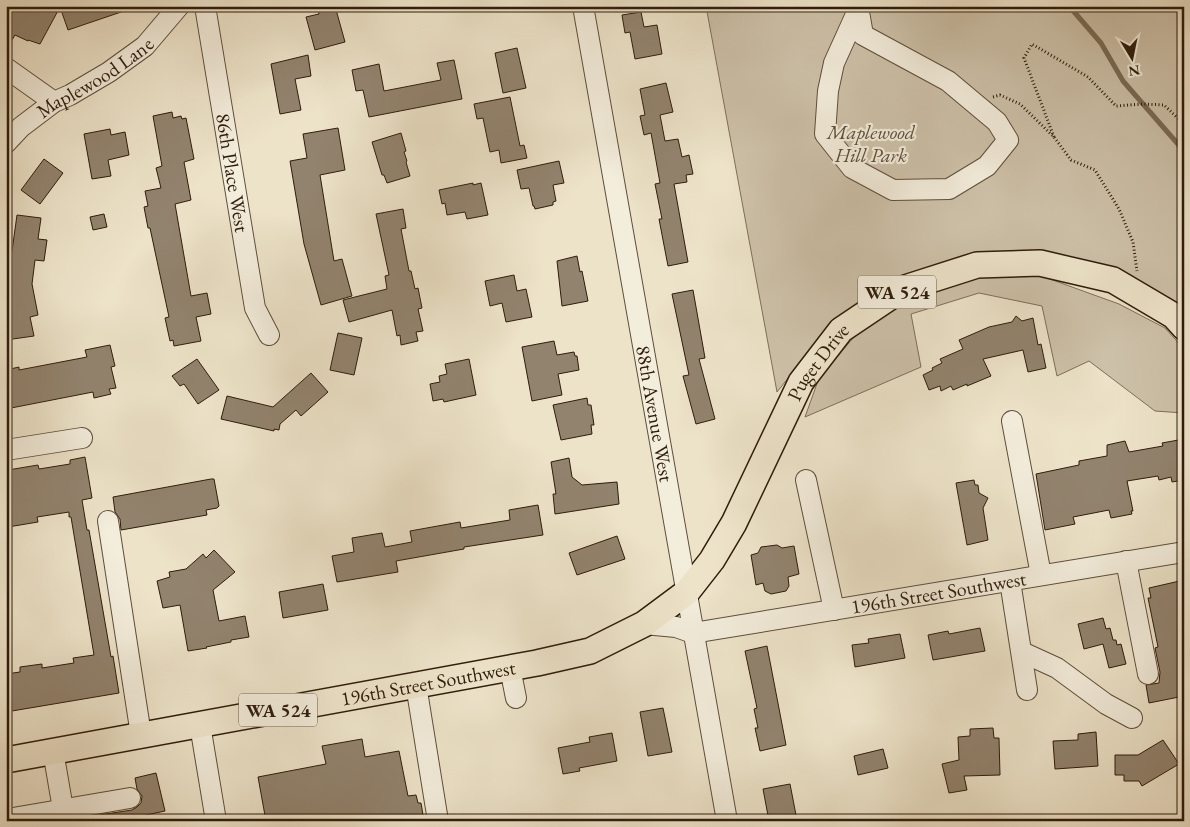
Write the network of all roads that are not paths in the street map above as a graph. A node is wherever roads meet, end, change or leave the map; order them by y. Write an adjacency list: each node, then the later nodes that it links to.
1 (179, 6): 6 (street, Maplewood Lane)
2 (205, 6): 9 (street, 86th Place West)
3 (583, 6): 19 (street, 88th Avenue West)
4 (858, 8): 4 (street)
5 (6, 68): 6 (street)
6 (54, 102): 7 (street, Maplewood Lane)
7 (6, 143)
8 (1184, 327): 19 (main road, Puget Drive / WA 524)
9 (269, 335)
10 (1012, 421): 17 (street)
11 (82, 438): 12 (street)
12 (6, 450)
13 (806, 480): 20 (street)
14 (108, 521): 31 (street)
15 (1184, 552): 16 (street, 196th Street Southwest)
16 (1126, 561): 17 (street, 196th Street Southwest); 25 (street)
17 (1041, 576): 18 (street, 196th Street Southwest)
18 (1010, 581): 20 (street, 196th Street Southwest); 23 (street)
19 (687, 592): 21 (main road, 196th Street Southwest / WA 524); 22 (street, 88th Avenue West)
20 (834, 610): 22 (street, 196th Street Southwest)
21 (644, 624): 22 (street); 24 (main road, 196th Street Southwest / WA 524)
22 (693, 633): 39 (street, 88th Avenue West)
23 (1022, 652): 27 (street); 29 (street)
24 (510, 668): 26 (main road, 196th Street Southwest / WA 524); 28 (street)
25 (1148, 674)
26 (416, 685): 30 (main road, 196th Street Southwest / WA 524); 38 (street)
27 (1027, 690)
28 (516, 698)
29 (1132, 718)
30 (200, 725): 31 (main road, 196th Street Southwest / WA 524); 37 (street)
31 (141, 735): 32 (main road, 196th Street Southwest / WA 524)
32 (53, 751): 33 (main road, 196th Street Southwest / WA 524); 35 (street)
33 (6, 760)
34 (130, 798): 35 (street)
35 (62, 809): 36 (street)
36 (7, 819)
37 (216, 821)
38 (438, 821)
39 (727, 821)

